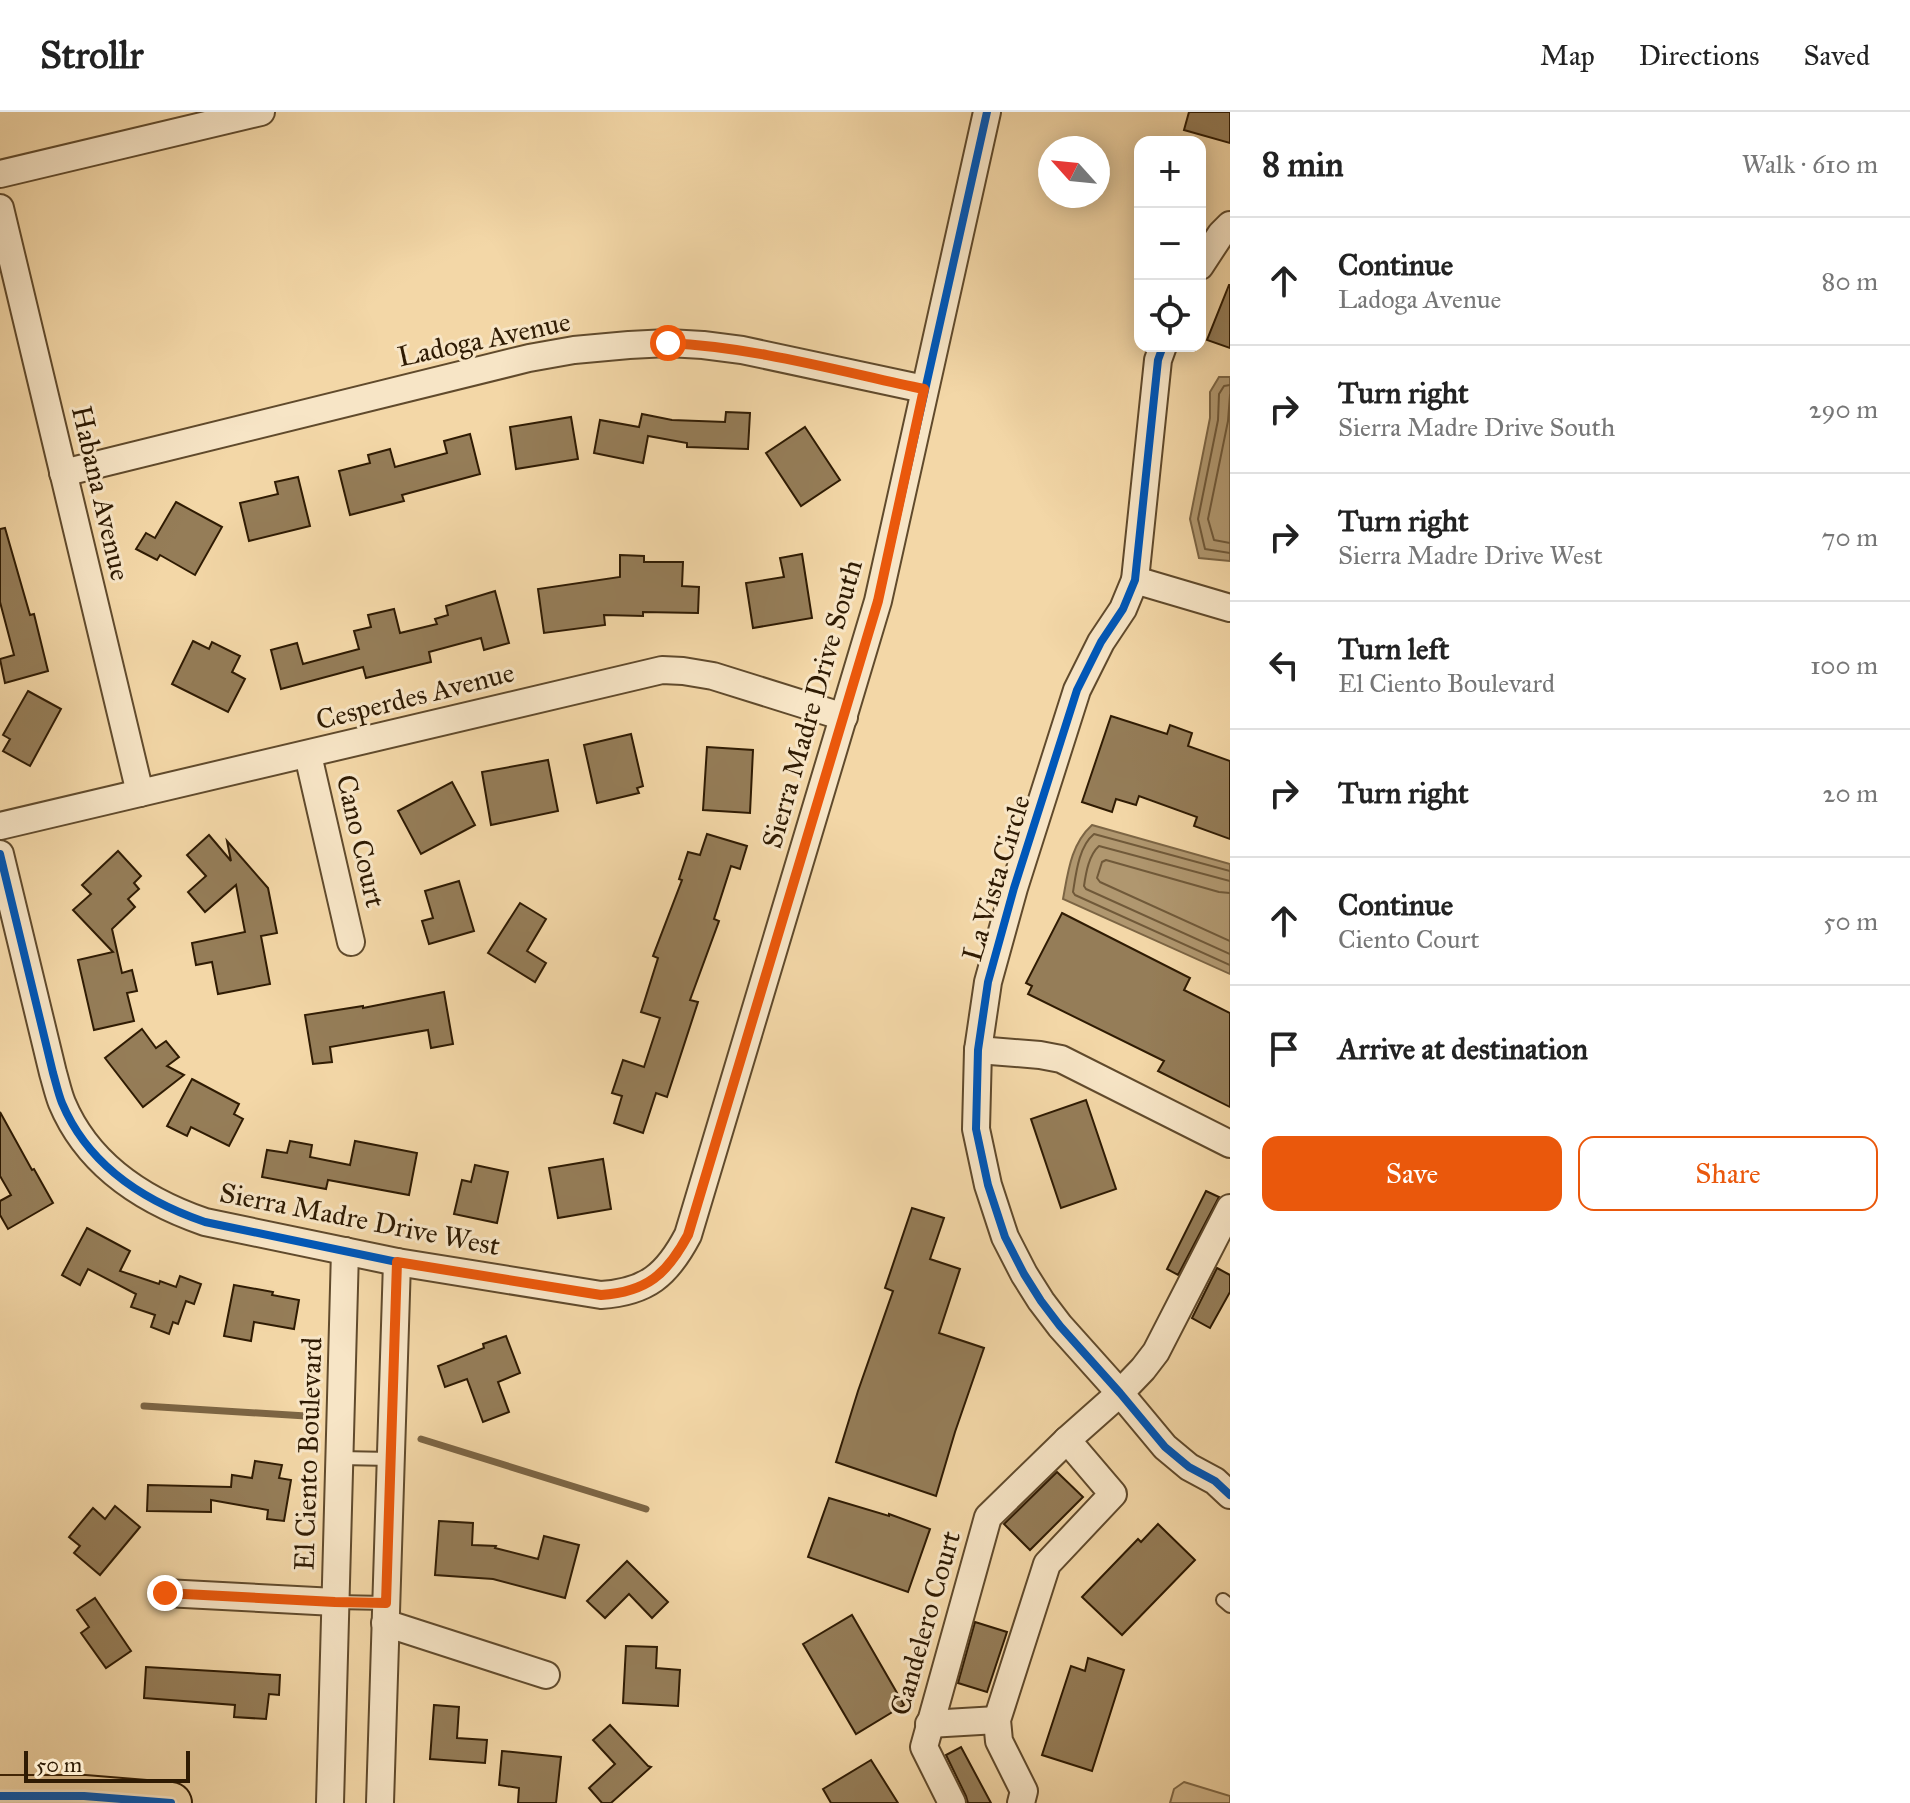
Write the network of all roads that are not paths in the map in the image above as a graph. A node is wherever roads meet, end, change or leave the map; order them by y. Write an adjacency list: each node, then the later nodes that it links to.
1 (261, 112): 3 (street)
2 (987, 112): 8 (street, Sierra Madre Drive South)
3 (0, 174)
4 (0, 208): 9 (street, Habana Avenue)
5 (1230, 225): 6 (street)
6 (1206, 257)
7 (1161, 352): 10 (street, La Vista Circle)
8 (924, 389): 9 (street, Ladoga Avenue); 12 (street, Sierra Madre Drive South)
9 (63, 473): 14 (street, Habana Avenue)
10 (1135, 580): 11 (street); 18 (street, La Vista Circle)
11 (1230, 608)
12 (844, 717): 13 (street, Cesperdes Avenue); 23 (street, Sierra Madre Drive South)
13 (308, 755): 14 (street, Cesperdes Avenue); 17 (street, Cano Court)
14 (140, 793): 15 (street, Cesperdes Avenue)
15 (0, 826)
16 (0, 854): 21 (street, Sierra Madre Drive West)
17 (351, 942)
18 (978, 1050): 19 (street); 24 (street, La Vista Circle)
19 (1230, 1144)
20 (1230, 1208): 24 (street, Candelero Court)
21 (345, 1251): 22 (street, Sierra Madre Drive West); 26 (street, El Ciento Boulevard)
22 (397, 1262): 23 (street, Sierra Madre Drive West); 27 (street)
23 (640, 1287)
24 (1120, 1393): 25 (street, Candelero Court); 28 (street, La Vista Circle)
25 (1067, 1440): 33 (street); 34 (street, Candelero Court)
26 (340, 1458): 27 (lane); 30 (street, El Ciento Boulevard)
27 (391, 1459): 31 (street)
28 (1230, 1495)
29 (165, 1593): 30 (street)
30 (335, 1602): 31 (lane); 37 (street, El Ciento Boulevard)
31 (386, 1613): 32 (street); 38 (street)
32 (546, 1675)
33 (997, 1720): 34 (street); 40 (street)
34 (929, 1724): 39 (street, Candelero Court)
35 (0, 1796): 36 (main road)
36 (171, 1803)
37 (330, 1803)
38 (380, 1803)
39 (952, 1803)
40 (1021, 1803)

